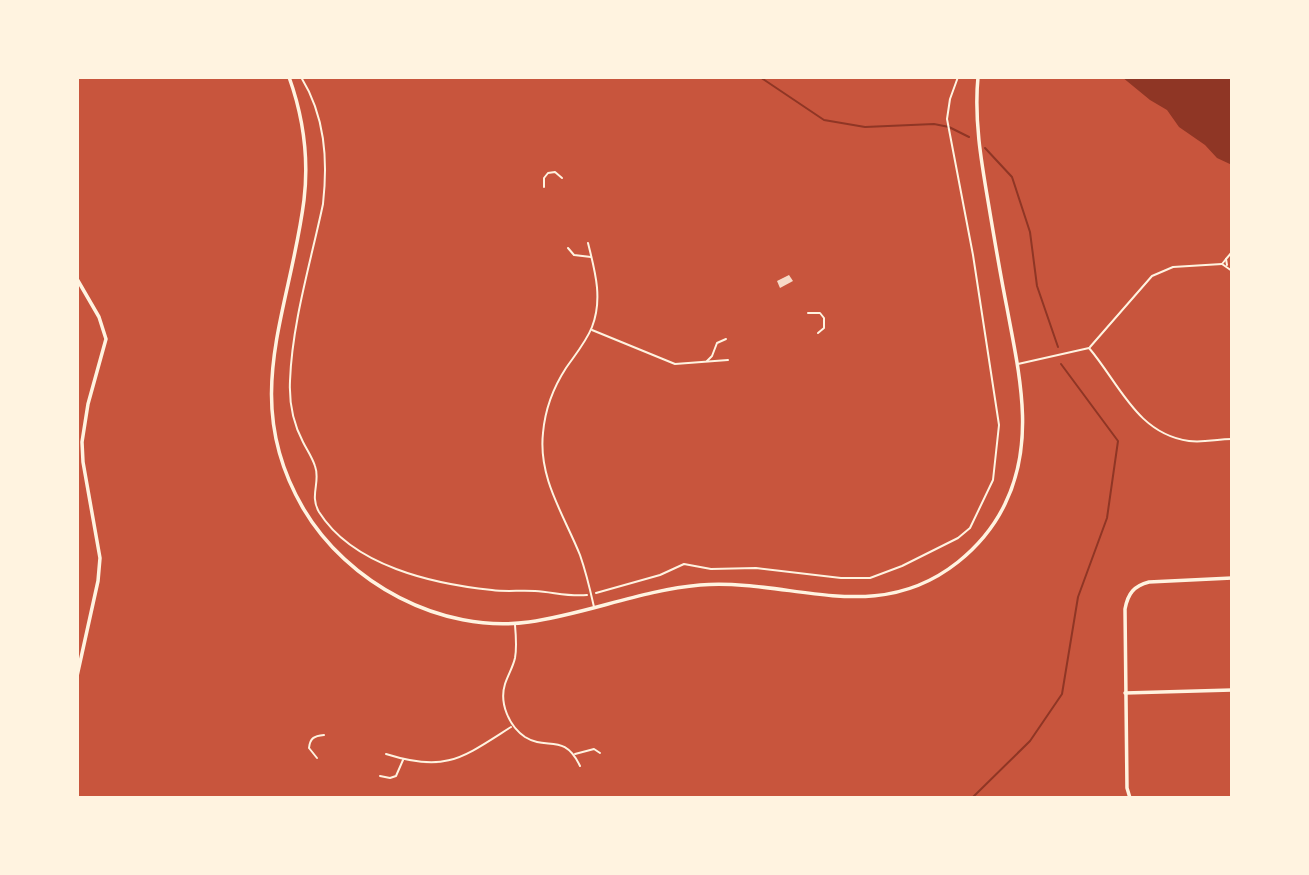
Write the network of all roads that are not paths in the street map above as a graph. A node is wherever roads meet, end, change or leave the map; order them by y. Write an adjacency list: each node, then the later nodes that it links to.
1 (289, 77): 29 (street)
2 (978, 77): 25 (street)
3 (562, 178): 4 (lane)
4 (544, 187)
5 (588, 243): 7 (lane)
6 (568, 248): 9 (lane)
7 (590, 249): 9 (lane); 10 (lane)
8 (1232, 252): 11 (lane)
9 (584, 255): 10 (lane)
10 (592, 258): 17 (lane)
11 (1226, 259): 12 (lane); 13 (lane)
12 (1222, 264): 13 (lane); 20 (lane)
13 (1227, 266): 14 (lane)
14 (1232, 271)
15 (77, 279): 30 (street)
16 (808, 313): 18 (lane)
17 (591, 330): 23 (lane); 28 (lane)
18 (818, 333)
19 (726, 338): 21 (lane)
20 (1089, 348): 25 (lane); 26 (lane)
21 (713, 352): 23 (lane); 24 (lane)
22 (728, 360): 24 (lane)
23 (706, 361): 24 (lane)
24 (719, 361)
25 (1017, 364): 28 (street)
26 (1232, 439)
27 (1232, 578): 32 (street)
28 (594, 608): 29 (street)
29 (515, 624): 33 (lane)
30 (77, 676)
31 (1232, 690): 32 (street)
32 (1125, 693): 42 (street)
33 (512, 726): 37 (lane); 39 (lane)
34 (324, 735): 38 (lane)
35 (600, 753): 37 (lane)
36 (386, 754): 39 (lane)
37 (574, 754): 40 (lane)
38 (317, 758)
39 (404, 760): 41 (lane)
40 (580, 766)
41 (380, 776)
42 (1130, 798)

